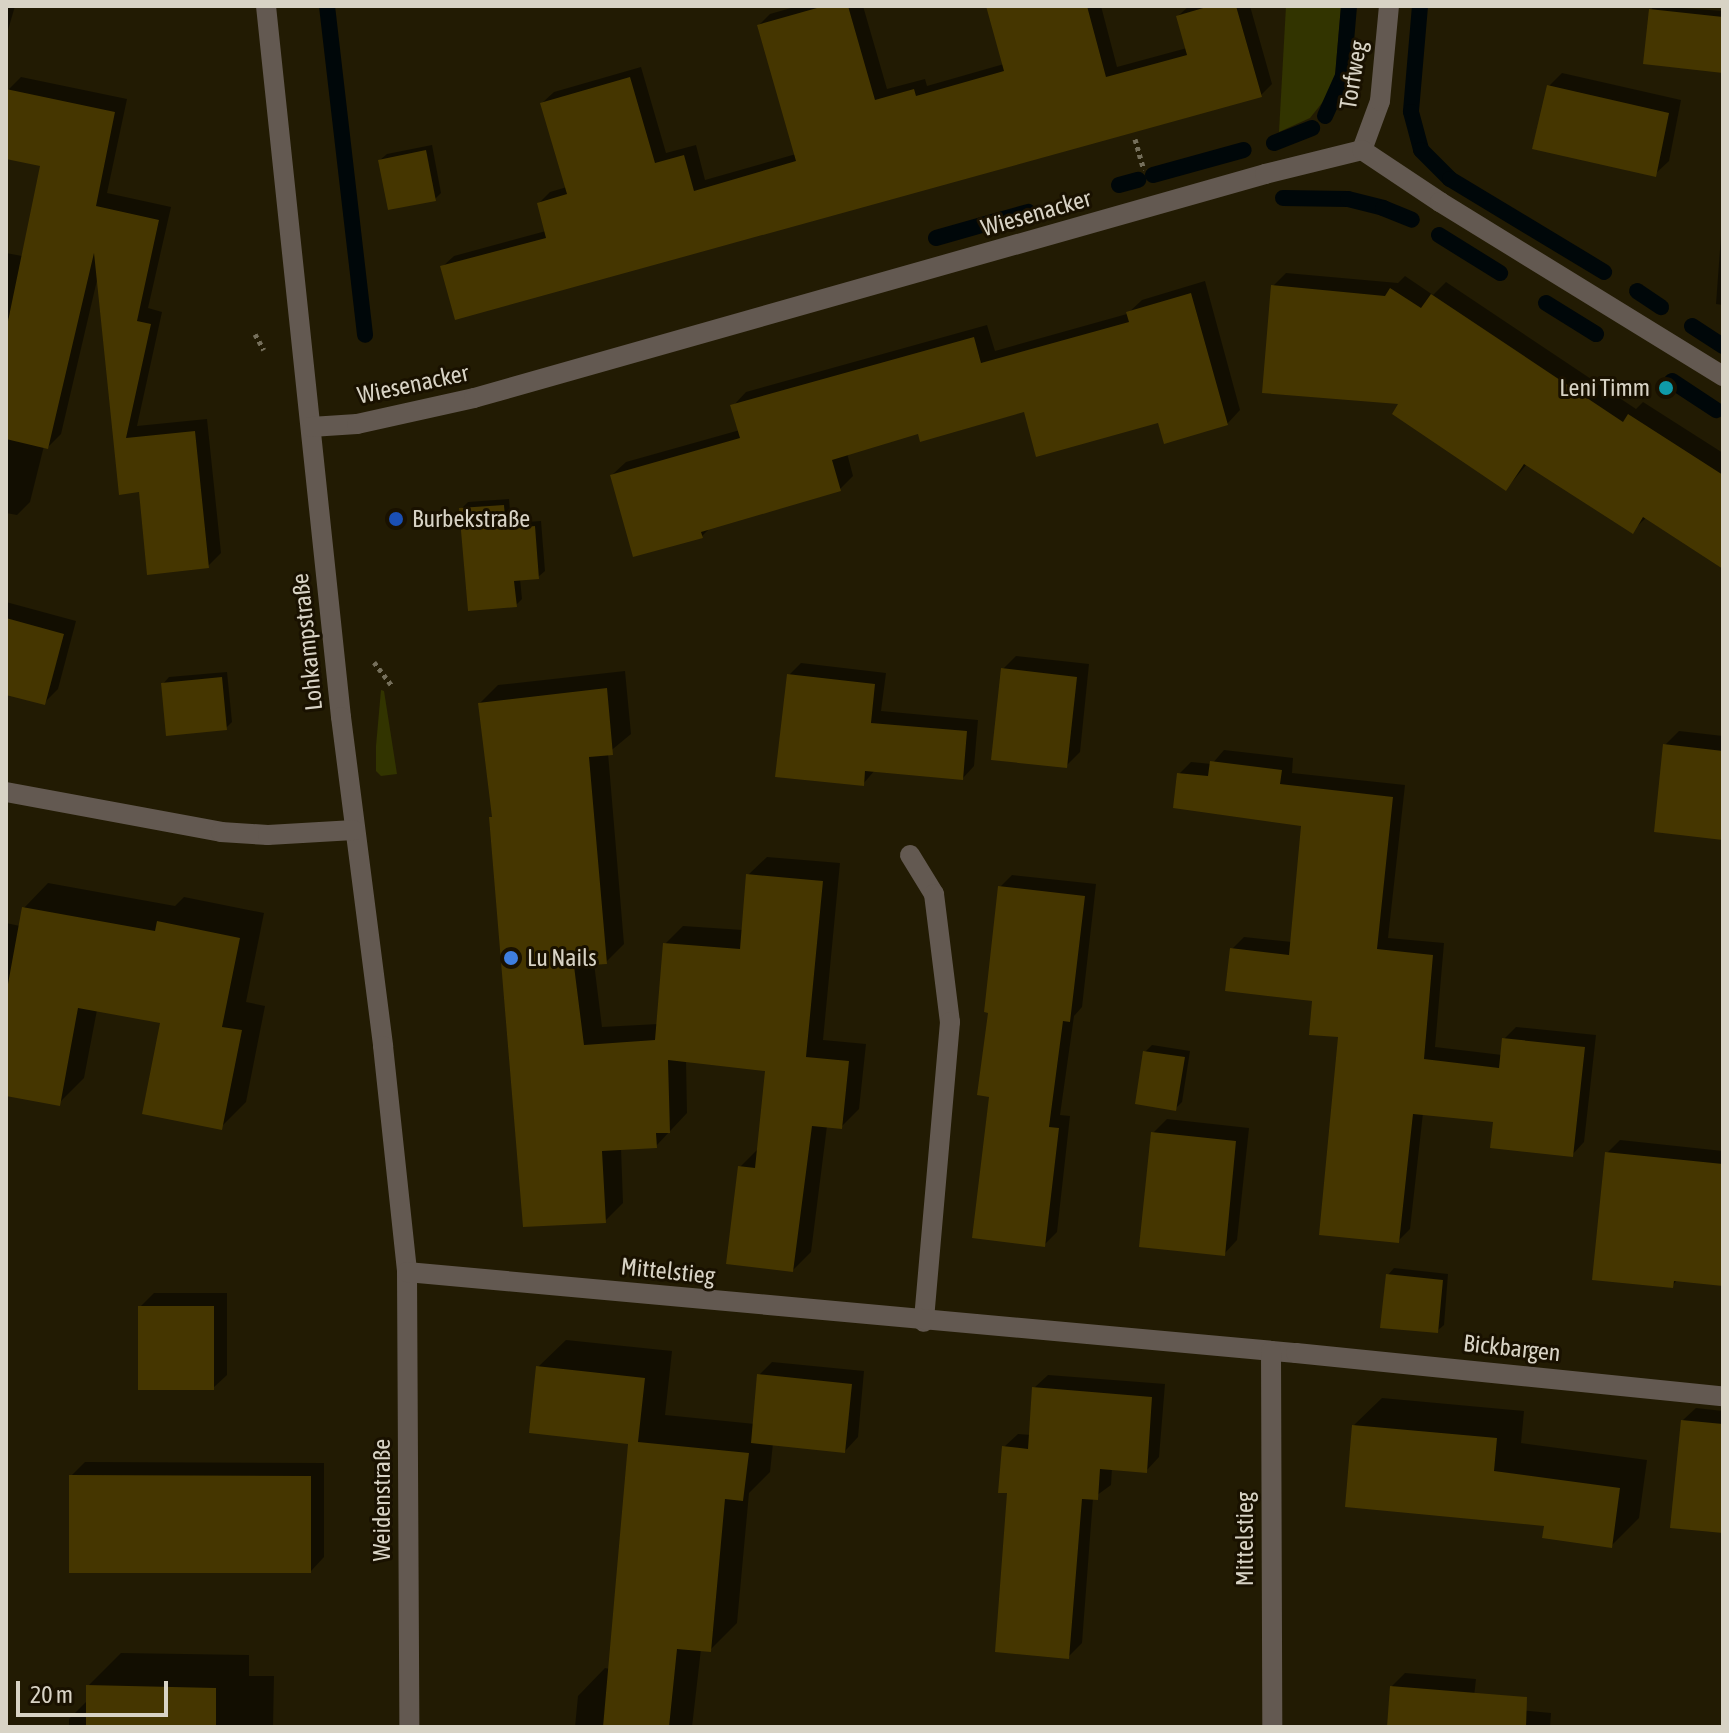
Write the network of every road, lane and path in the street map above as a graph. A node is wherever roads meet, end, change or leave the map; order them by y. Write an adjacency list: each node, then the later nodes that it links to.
1 (266, 6): 5 (street, Lohkampstraße)
2 (1389, 6): 3 (street, Torfweg)
3 (1362, 150): 4 (street); 5 (street, Wiesenacker)
4 (1723, 376)
5 (311, 427): 7 (street, Lohkampstraße)
6 (6, 792): 7 (street)
7 (354, 830): 9 (street, Lohkampstraße)
8 (910, 855): 10 (street)
9 (407, 1272): 10 (street, Mittelstieg); 14 (street, Weidenstraße)
10 (924, 1322): 11 (street, Mittelstieg)
11 (1271, 1351): 12 (street, Mittelstieg); 15 (street, Mittelstieg)
12 (1296, 1353): 13 (street, Bickbargen)
13 (1723, 1396)
14 (409, 1727)
15 (1272, 1727)

